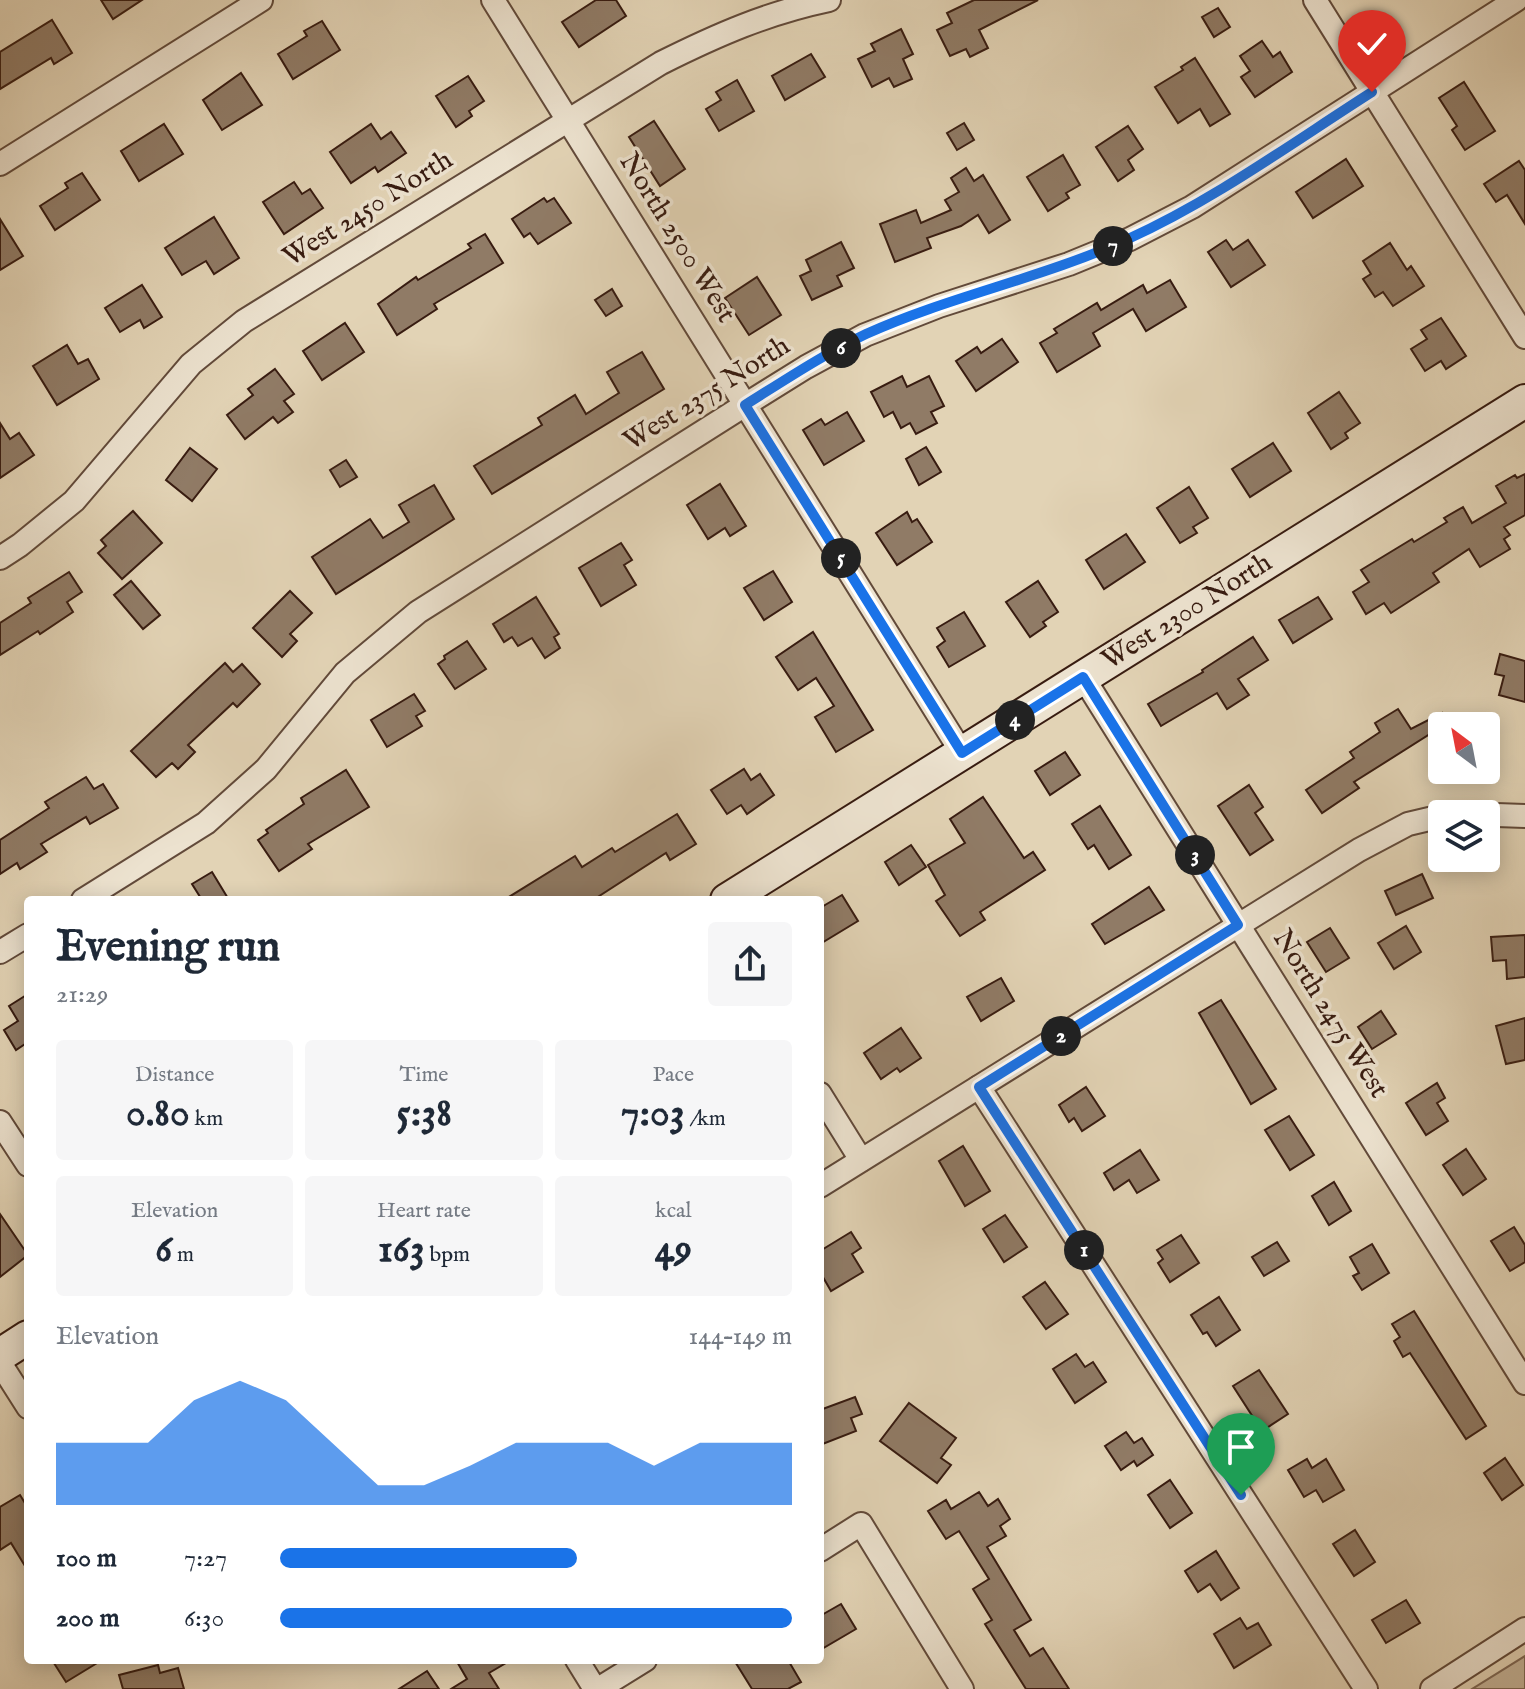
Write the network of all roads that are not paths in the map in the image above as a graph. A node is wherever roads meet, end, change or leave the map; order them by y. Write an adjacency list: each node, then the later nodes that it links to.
1 (261, 0): 8 (street)
2 (493, 0): 7 (street, North 2500 West)
3 (829, 0): 7 (street, West 2450 North)
4 (1315, 0): 6 (street)
5 (1516, 0): 6 (street, West 2375 North)
6 (1372, 92): 9 (street); 11 (street, West 2375 North)
7 (568, 121): 11 (street, North 2500 West); 12 (street, West 2450 North)
8 (0, 164)
9 (1525, 337)
10 (1525, 401): 13 (street, West 2300 North)
11 (745, 405): 14 (street, North 2500 West); 18 (street, West 2375 North)
12 (0, 558)
13 (1083, 677): 14 (street, West 2300 North); 20 (street, North 2475 West)
14 (962, 753): 19 (street, West 2300 North)
15 (1500, 815): 16 (street)
16 (1525, 816)
17 (1428, 819): 20 (street)
18 (89, 896)
19 (733, 896)
20 (1238, 925): 23 (street); 32 (street, North 2475 West)
21 (24, 937): 22 (street)
22 (0, 952)
23 (979, 1087): 27 (street); 40 (street)
24 (824, 1100): 27 (street)
25 (0, 1122): 26 (street)
26 (24, 1159)
27 (861, 1160): 28 (street)
28 (824, 1183)
29 (24, 1340): 30 (street)
30 (0, 1355)
31 (0, 1363): 33 (street)
32 (1525, 1383)
33 (24, 1401)
34 (824, 1547): 39 (street)
35 (1525, 1629): 41 (street)
36 (580, 1664): 38 (street)
37 (638, 1664): 38 (street)
38 (597, 1689)
39 (962, 1689)
40 (1366, 1689)
41 (1432, 1689)

